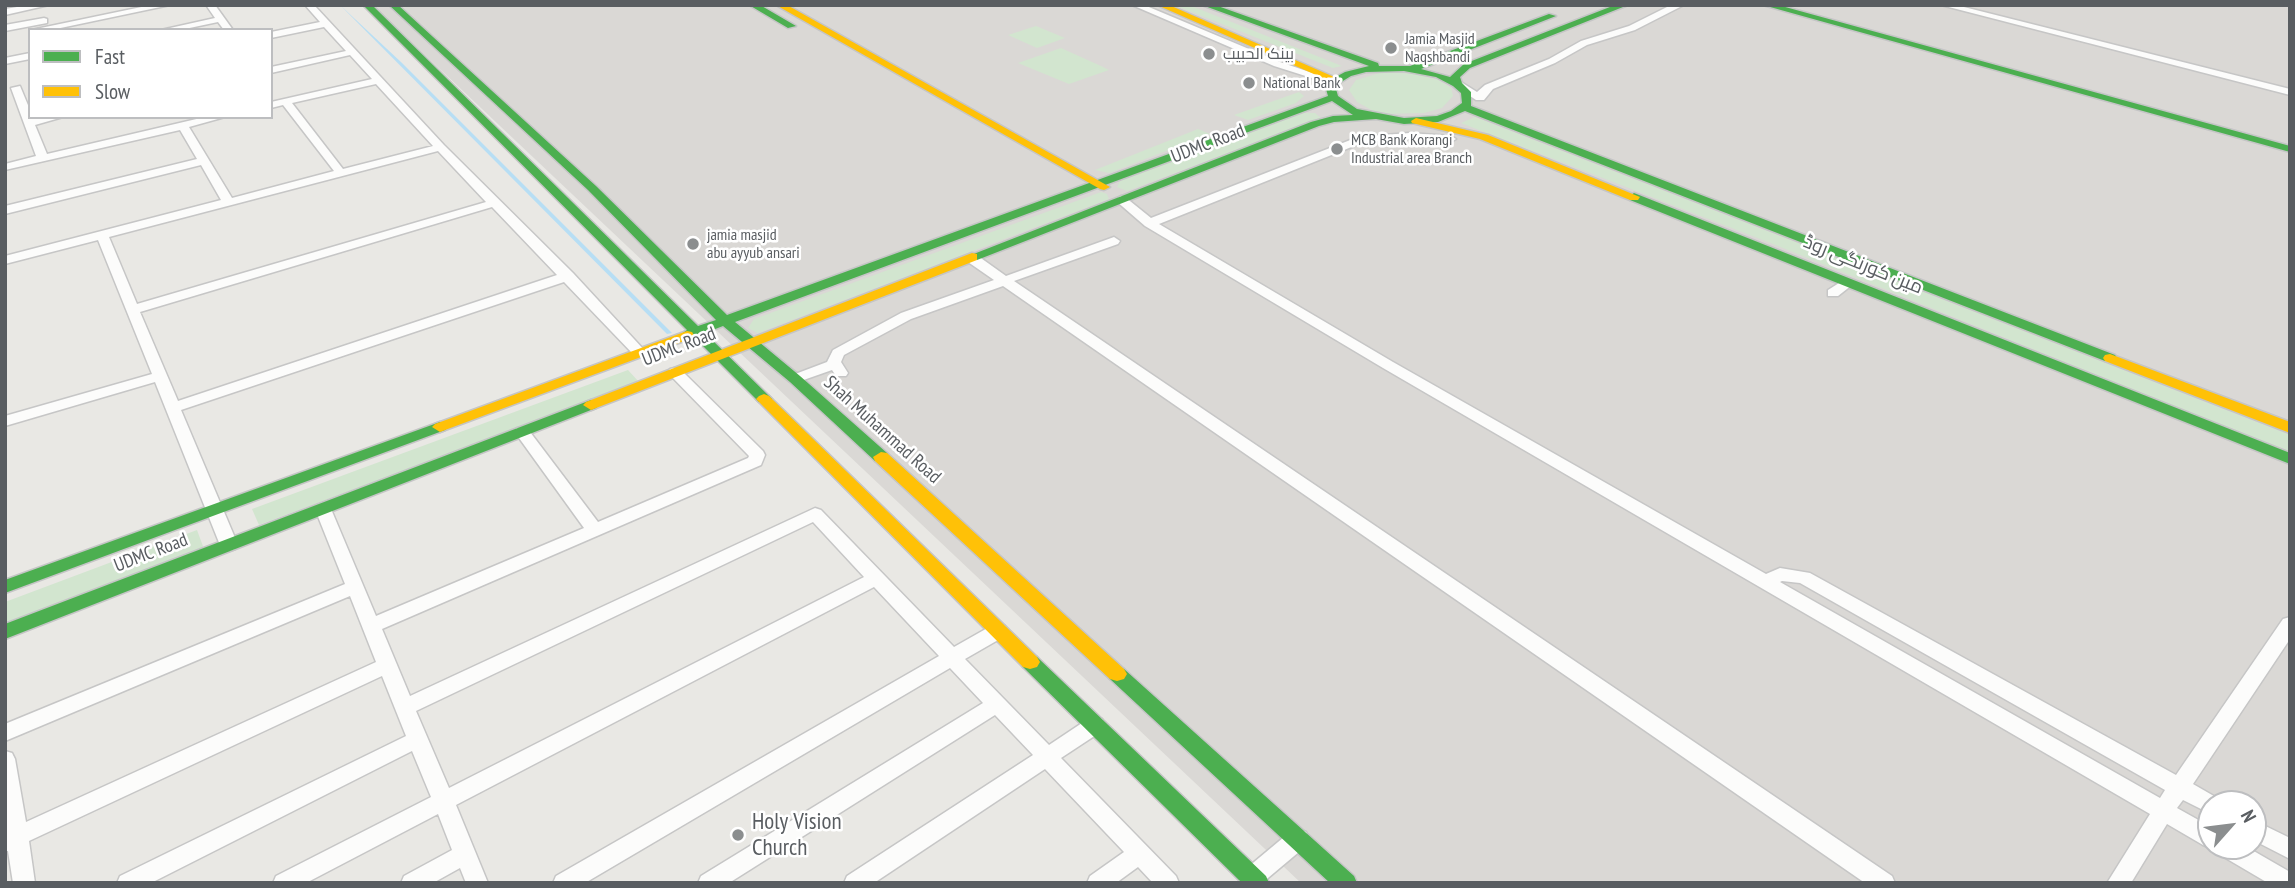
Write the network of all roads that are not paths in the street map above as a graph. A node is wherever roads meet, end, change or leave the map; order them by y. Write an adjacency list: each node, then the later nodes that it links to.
1 (45, 5): 18 (street)
2 (130, 5): 23 (street)
3 (166, 5): 24 (street)
4 (210, 5): 19 (street)
5 (309, 5): 22 (street)
6 (367, 5): 78 (main road)
7 (393, 5): 76 (main road, Shah Muhammad Road)
8 (753, 5): 21 (main road)
9 (780, 5): 20 (main road)
10 (1136, 5): 17 (street)
11 (1206, 5): 35 (main road)
12 (1581, 5): 36 (main road)
13 (1624, 5): 39 (main road)
14 (1681, 5): 39 (street)
15 (1767, 5): 56 (main road)
16 (1945, 5): 42 (street)
17 (1166, 11): 40 (main road)
18 (5, 12)
19 (221, 19): 25 (street); 26 (street)
20 (804, 19): 21 (main road); 31 (main road)
21 (785, 23): 33 (main road)
22 (326, 24): 29 (street); 30 (street)
23 (5, 28)
24 (45, 28)
25 (175, 28)
26 (228, 28)
27 (28, 31): 28 (street)
28 (5, 35)
29 (273, 35)
30 (354, 52): 37 (street); 38 (street)
31 (872, 55): 33 (main road); 61 (main road)
32 (28, 56): 34 (street)
33 (853, 60): 62 (main road)
34 (5, 61)
35 (1386, 67): 36 (main road); 40 (main road, UDMC Road)
36 (1411, 69): 39 (main road)
37 (273, 70)
38 (379, 80): 43 (street); 55 (street)
39 (1457, 84): 45 (main road)
40 (1334, 86): 46 (main road); 61 (main road, UDMC Road)
41 (11, 89): 51 (street)
42 (2290, 92)
43 (286, 102): 44 (street); 60 (street)
44 (273, 105)
45 (1464, 107): 50 (main road); 90 (main road, مین کورنگی روڈ)
46 (1372, 117): 49 (main road); 63 (main road, UDMC Road)
47 (49, 119): 51 (street)
48 (212, 119): 52 (street)
49 (1393, 120): 50 (main road); 53 (street)
50 (1416, 121): 74 (main road, مین کورنگی روڈ)
51 (30, 123): 57 (street)
52 (183, 126): 57 (street); 58 (street)
53 (1362, 138): 54 (street); 67 (street)
54 (1451, 139)
55 (440, 147): 60 (street); 65 (street)
56 (2290, 149)
57 (43, 159): 59 (street)
58 (204, 161): 64 (street); 66 (street)
59 (5, 167)
60 (341, 173): 64 (street)
61 (1096, 183): 62 (main road, UDMC Road); 63 (main road)
62 (1076, 190): 79 (main road, UDMC Road)
63 (1121, 200): 67 (street); 70 (main road, UDMC Road)
64 (229, 203): 68 (street)
65 (494, 203): 72 (street); 77 (street)
66 (5, 210)
67 (1149, 223): 98 (street)
68 (102, 235): 71 (street); 77 (street)
69 (1114, 241): 73 (street)
70 (973, 259): 73 (street); 81 (main road, UDMC Road)
71 (5, 260)
72 (568, 276): 82 (street); 88 (street)
73 (1006, 281): 85 (street); 138 (street)
74 (1847, 282): 75 (street); 92 (main road, مین کورنگی روڈ)
75 (1833, 293)
76 (713, 307): 78 (main road); 79 (main road, Shah Muhammad Road)
77 (133, 310): 86 (street)
78 (685, 319): 80 (main road)
79 (725, 321): 80 (main road, UDMC Road); 81 (main road, Shah Muhammad Road)
80 (697, 331): 82 (main road, UDMC Road); 83 (main road)
81 (749, 342): 83 (main road, UDMC Road); 85 (main road, Shah Muhammad Road)
82 (639, 352): 94 (main road, UDMC Road)
83 (719, 355): 84 (main road, UDMC Road); 87 (main road)
84 (675, 372): 91 (main road, UDMC Road); 95 (street)
85 (790, 375): 87 (main road); 120 (main road, Shah Muhammad Road)
86 (160, 376): 88 (street); 89 (street)
87 (751, 386): 103 (main road)
88 (173, 408): 94 (street)
89 (5, 421)
90 (2290, 428)
91 (522, 431): 93 (main road, UDMC Road); 95 (street)
92 (2290, 459)
93 (323, 509): 96 (main road, UDMC Road); 100 (street)
94 (215, 512): 96 (street); 99 (main road, UDMC Road)
95 (595, 530): 102 (street)
96 (229, 545): 104 (main road, UDMC Road)
97 (877, 579): 105 (street); 108 (street); 116 (street)
98 (1763, 583): 114 (street); 117 (street)
99 (5, 587)
100 (355, 587): 102 (street); 110 (street)
101 (2290, 624): 114 (street)
102 (371, 626): 106 (street)
103 (998, 631): 105 (street); 109 (main road)
104 (5, 632)
105 (951, 657): 107 (street); 132 (street)
106 (387, 665): 108 (street); 121 (street)
107 (997, 704): 112 (street); 133 (street)
108 (404, 708): 111 (street)
109 (1095, 725): 112 (street); 126 (main road)
110 (5, 733)
111 (418, 739): 116 (street); 128 (street)
112 (1048, 757): 123 (street); 134 (street)
113 (5, 759): 121 (street)
114 (2179, 787): 115 (street); 117 (street)
115 (2197, 797)
116 (443, 802): 124 (street); 129 (street)
117 (2163, 811): 118 (street); 139 (street)
118 (2197, 830)
119 (2267, 837): 122 (street)
120 (1298, 839): 126 (street); 137 (main road, Shah Muhammad Road)
121 (11, 840): 127 (street)
122 (2290, 849)
123 (1139, 853): 135 (street); 136 (street)
124 (465, 854): 130 (street); 131 (street)
125 (2249, 860): 140 (street)
126 (1252, 881)
127 (24, 883)
128 (128, 883)
129 (284, 883)
130 (412, 883)
131 (477, 883)
132 (564, 883)
133 (709, 883)
134 (855, 883)
135 (1098, 883)
136 (1168, 883)
137 (1346, 883)
138 (1884, 883)
139 (2118, 883)
140 (2289, 883)

